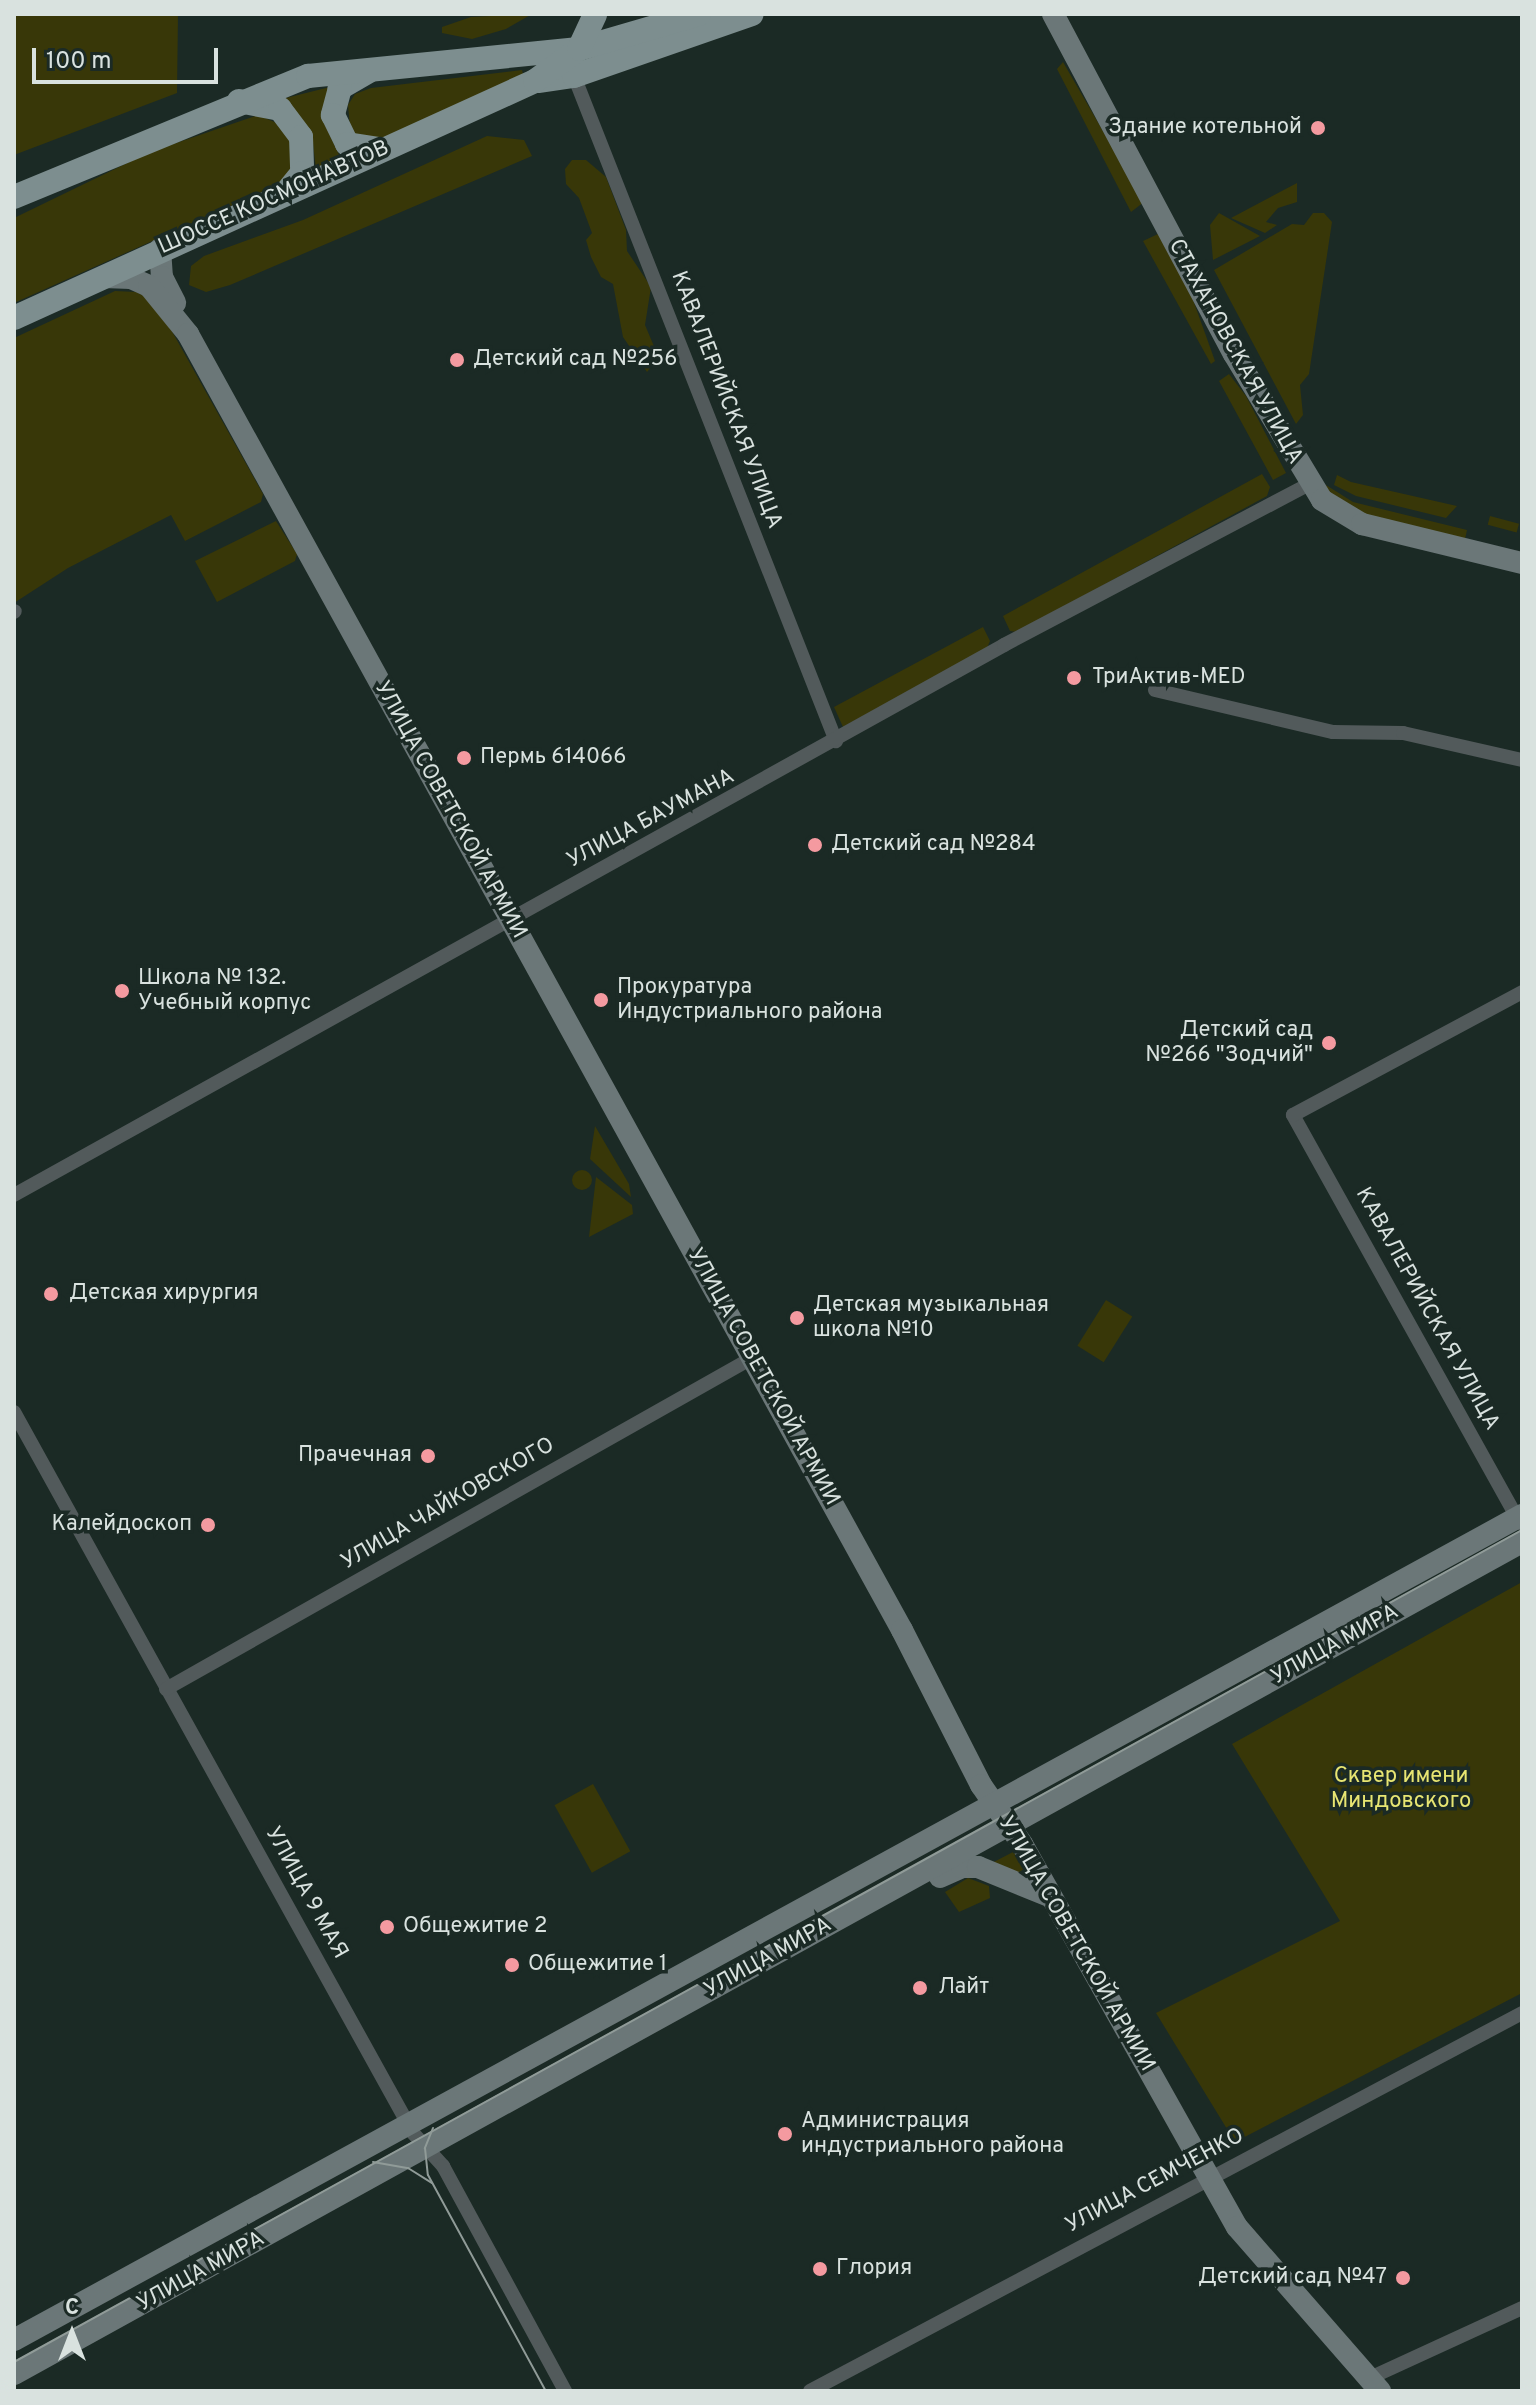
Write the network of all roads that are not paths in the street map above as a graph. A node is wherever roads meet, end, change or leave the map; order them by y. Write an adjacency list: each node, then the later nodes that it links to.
1 (581, 14): 9 (main road)
2 (595, 14): 8 (main road)
3 (610, 14): 7 (main road)
4 (699, 14): 7 (main road, ШОССЕ КОСМОНАВТОВ)
5 (752, 14): 11 (main road, ШОССЕ КОСМОНАВТОВ)
6 (1053, 14): 21 (main road, СТАХАНОВСКАЯ УЛИЦА)
7 (659, 28): 8 (main road, ШОССЕ КОСМОНАВТОВ)
8 (579, 49): 9 (main road, ШОССЕ КОСМОНАВТОВ); 12 (main road, ШОССЕ КОСМОНАВТОВ)
9 (531, 54): 10 (main road, ШОССЕ КОСМОНАВТОВ)
10 (382, 65): 13 (main road, ШОССЕ КОСМОНАВТОВ); 14 (main road)
11 (574, 76): 12 (main road, ШОССЕ КОСМОНАВТОВ); 24 (street, КАВАЛЕРИЙСКАЯ УЛИЦА)
12 (535, 81): 14 (main road, ШОССЕ КОСМОНАВТОВ)
13 (239, 101): 15 (main road); 16 (main road, ШОССЕ КОСМОНАВТОВ)
14 (383, 150): 15 (main road, ШОССЕ КОСМОНАВТОВ)
15 (288, 190): 17 (main road, ШОССЕ КОСМОНАВТОВ)
16 (14, 197)
17 (160, 249): 18 (main road, ШОССЕ КОСМОНАВТОВ); 20 (main road, УЛИЦА СОВЕТСКОЙ АРМИИ)
18 (97, 277): 19 (main road, ШОССЕ КОСМОНАВТОВ); 20 (main road, УЛИЦА СОВЕТСКОЙ АРМИИ)
19 (14, 318)
20 (188, 334): 26 (main road, УЛИЦА СОВЕТСКОЙ АРМИИ)
21 (1310, 484): 22 (main road, СТАХАНОВСКАЯ УЛИЦА); 24 (street, УЛИЦА БАУМАНА)
22 (1522, 563)
23 (1155, 690): 25 (street)
24 (836, 741): 26 (street, УЛИЦА БАУМАНА)
25 (1522, 760)
26 (510, 920): 28 (street, УЛИЦА БАУМАНА); 29 (main road, УЛИЦА СОВЕТСКОЙ АРМИИ)
27 (1522, 992): 31 (street, КАВАЛЕРИЙСКАЯ УЛИЦА)
28 (14, 1195)
29 (752, 1358): 33 (street, УЛИЦА ЧАЙКОВСКОГО); 34 (main road, УЛИЦА СОВЕТСКОЙ АРМИИ)
30 (14, 1412): 33 (street, УЛИЦА 9 МАЯ)
31 (1520, 1519): 34 (main road, УЛИЦА МИРА)
32 (1522, 1542): 35 (main road, УЛИЦА МИРА)
33 (166, 1689): 39 (street, УЛИЦА 9 МАЯ)
34 (994, 1805): 35 (main road, УЛИЦА СОВЕТСКОЙ АРМИИ); 39 (main road, УЛИЦА МИРА)
35 (1009, 1825): 36 (main road, УЛИЦА МИРА); 37 (main road, УЛИЦА СОВЕТСКОЙ АРМИИ)
36 (883, 1895): 37 (main road); 40 (main road, УЛИЦА МИРА)
37 (1049, 1896): 41 (main road, УЛИЦА СОВЕТСКОЙ АРМИИ)
38 (1522, 2013): 41 (street, УЛИЦА СЕМЧЕНКО)
39 (407, 2123): 40 (street, УЛИЦА 9 МАЯ); 43 (main road, УЛИЦА МИРА)
40 (425, 2148): 44 (main road, УЛИЦА МИРА); 46 (street, УЛИЦА 9 МАЯ)
41 (1208, 2176): 45 (main road, УЛИЦА СОВЕТСКОЙ АРМИИ); 47 (street, УЛИЦА СЕМЧЕНКО)
42 (1522, 2308): 45 (street)
43 (14, 2340)
44 (14, 2374)
45 (1375, 2387)
46 (565, 2391)
47 (810, 2391)

